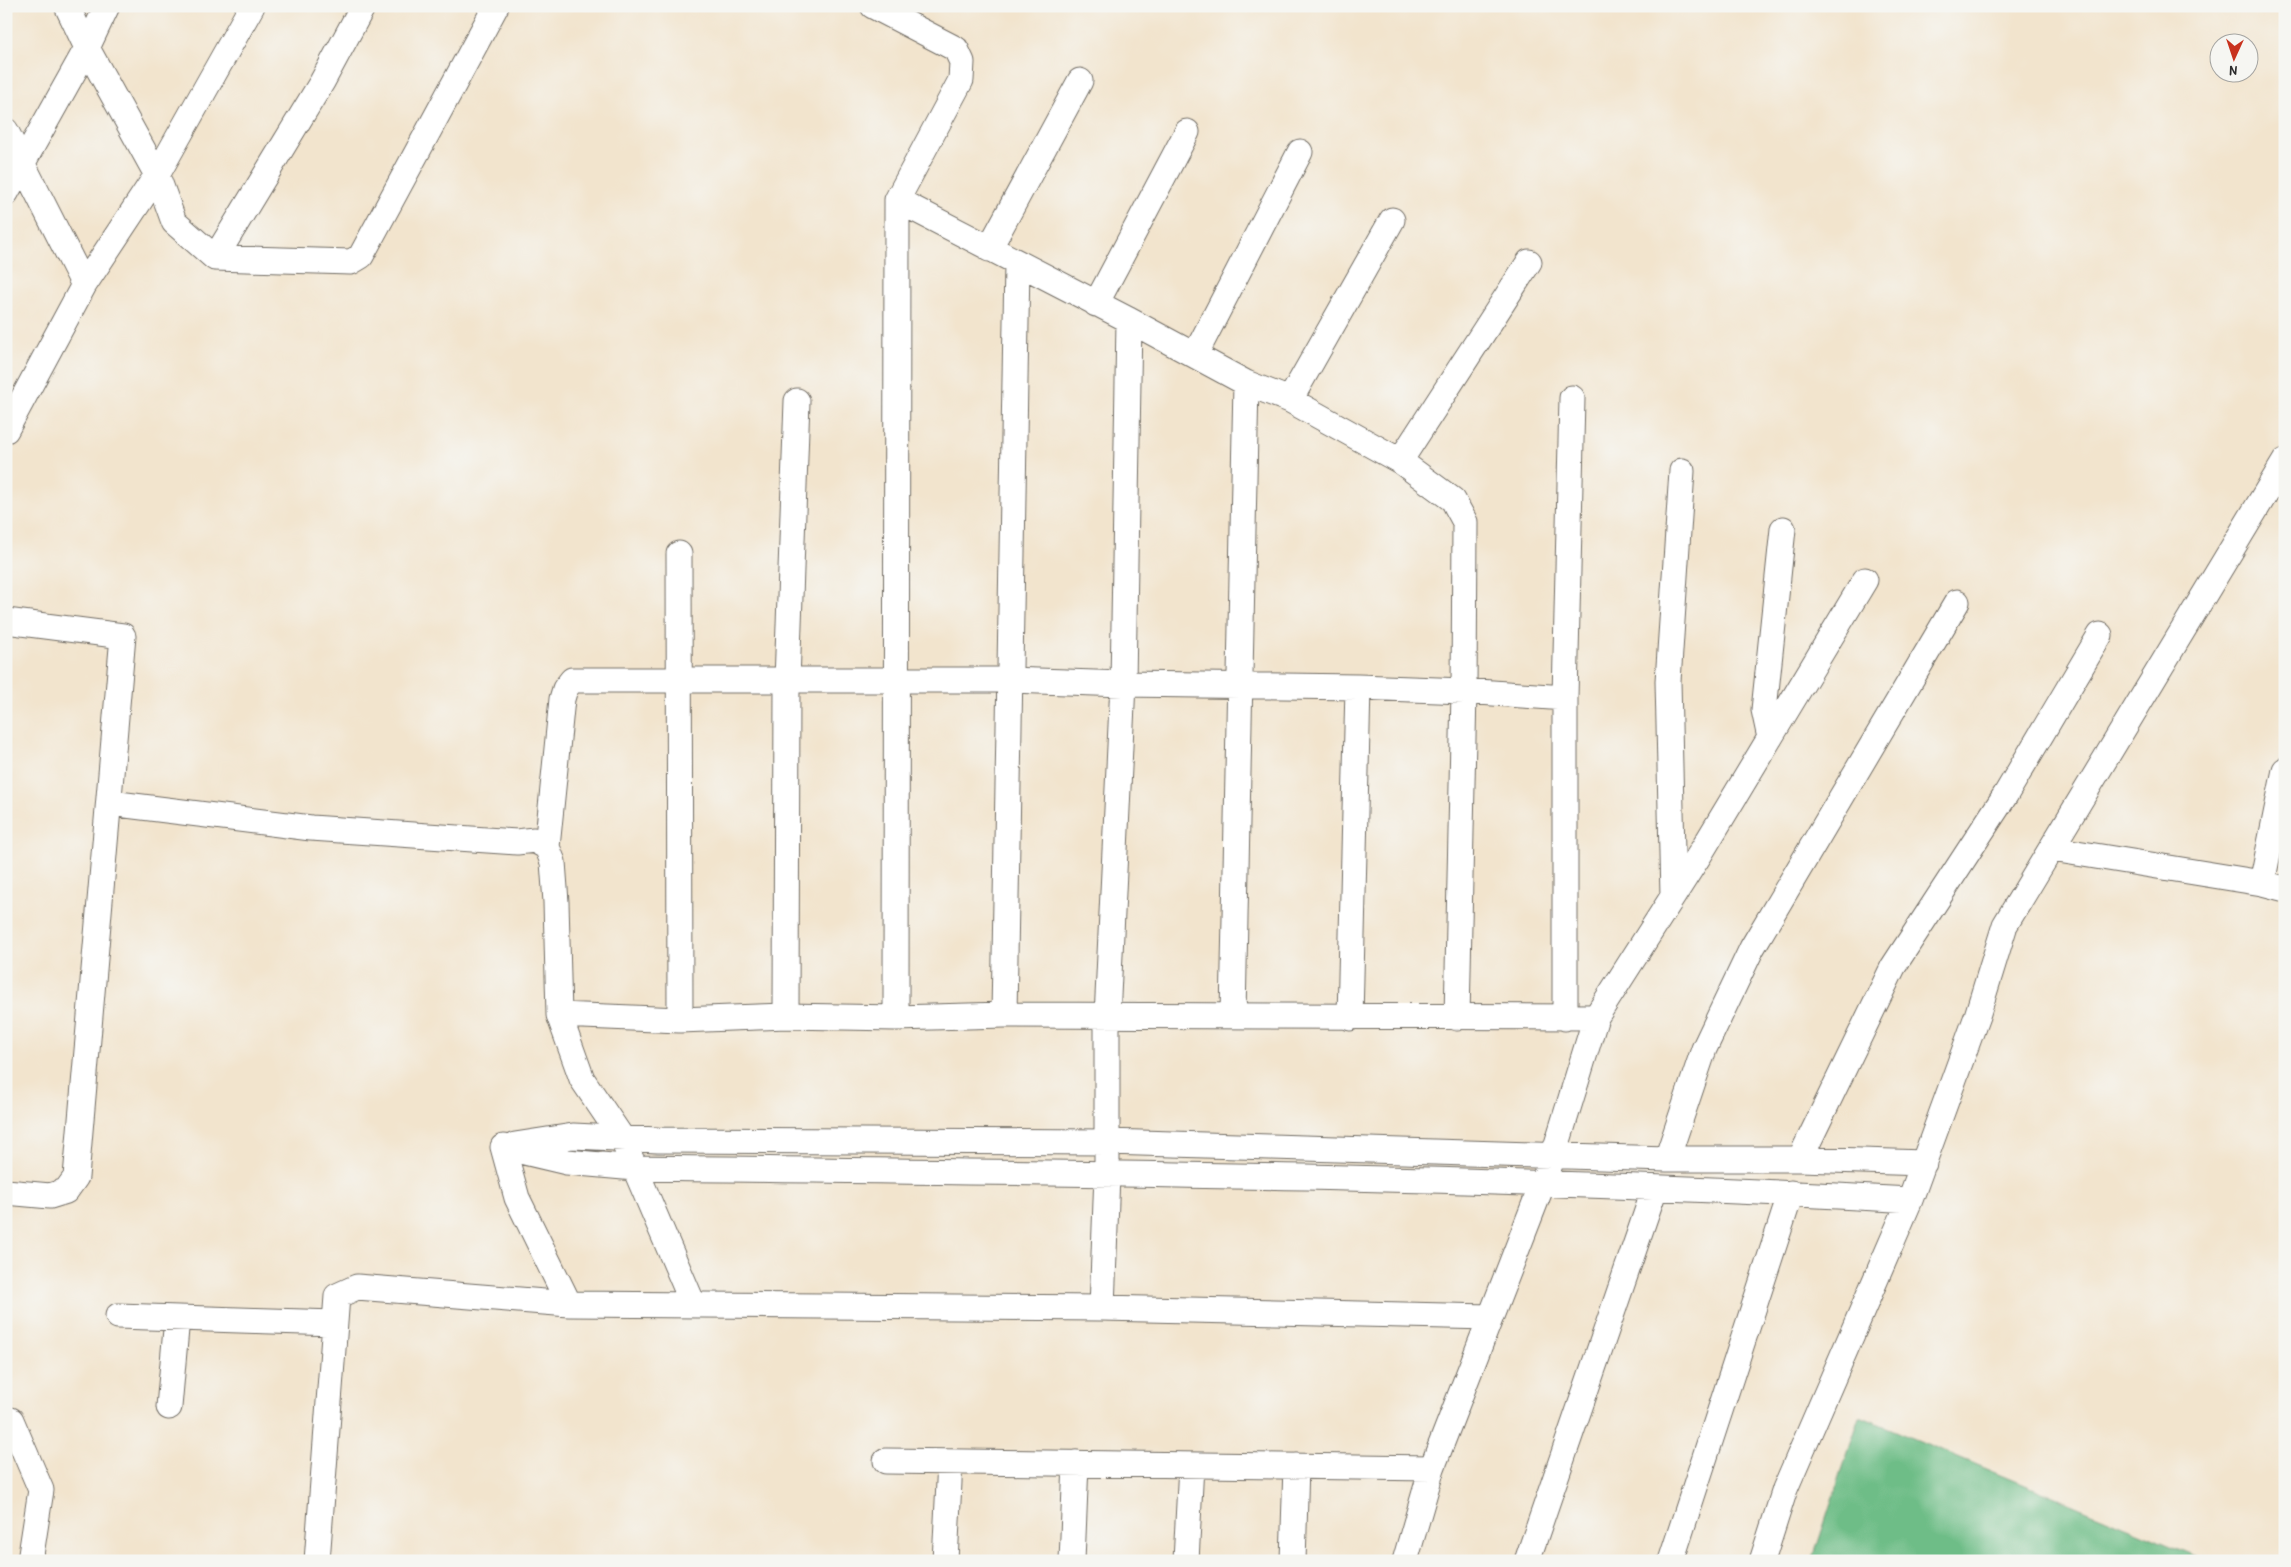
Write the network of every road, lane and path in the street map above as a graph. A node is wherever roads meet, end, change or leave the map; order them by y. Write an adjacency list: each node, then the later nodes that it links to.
1 (67, 6): 7 (street)
2 (107, 6): 7 (street)
3 (252, 6): 13 (street)
4 (363, 6): 18 (street)
5 (496, 6): 18 (street)
6 (873, 6): 15 (street)
7 (87, 48): 12 (street); 13 (street)
8 (1080, 81): 17 (street)
9 (6, 131): 12 (street)
10 (1187, 132): 22 (street)
11 (1300, 152): 24 (street)
12 (22, 162): 14 (street); 21 (street)
13 (157, 175): 18 (street); 21 (street)
14 (6, 193)
15 (897, 200): 17 (street); 40 (street)
16 (1392, 220): 27 (street)
17 (989, 249): 20 (street)
18 (215, 258)
19 (1530, 262): 30 (street)
20 (1017, 264): 22 (street); 41 (street)
21 (84, 285): 29 (street)
22 (1096, 304): 23 (street)
23 (1129, 320): 24 (street); 43 (street)
24 (1195, 355): 25 (street)
25 (1246, 383): 27 (street); 44 (street)
26 (1572, 398): 47 (street)
27 (1290, 400): 30 (street)
28 (797, 401): 42 (street)
29 (6, 430)
30 (1400, 461): 46 (street)
31 (2285, 461): 52 (street)
32 (1682, 471): 54 (street)
33 (1782, 529): 48 (street)
34 (679, 554): 39 (street)
35 (1866, 580): 48 (street)
36 (1957, 602): 70 (street)
37 (6, 621): 50 (street)
38 (2100, 636): 71 (street)
39 (679, 679): 42 (street); 51 (street); 65 (street)
40 (898, 680): 41 (street); 42 (street); 61 (street)
41 (1008, 680): 43 (street); 57 (street)
42 (787, 681): 56 (street)
43 (1123, 684): 44 (street); 59 (street)
44 (1238, 686): 45 (street); 58 (street)
45 (1358, 687): 46 (street); 62 (street)
46 (1464, 691): 47 (street); 63 (street)
47 (1565, 698): 64 (street)
48 (1770, 738): 54 (street)
49 (2285, 770): 53 (street)
50 (110, 803): 51 (street); 77 (street)
51 (547, 847): 55 (street)
52 (2052, 849): 53 (street); 72 (street)
53 (2273, 886)
54 (1673, 896): 60 (street)
55 (559, 1015): 65 (street); 66 (street)
56 (786, 1016): 61 (street); 65 (street)
57 (1004, 1016): 59 (street); 61 (street)
58 (1233, 1016): 59 (street); 62 (street)
59 (1108, 1017): 67 (street)
60 (1596, 1017): 64 (street); 69 (street)
61 (896, 1018)
62 (1350, 1018): 63 (street)
63 (1456, 1018): 64 (street)
64 (1565, 1018)
65 (680, 1020)
66 (622, 1138): 67 (street); 68 (street); 73 (street)
67 (1108, 1142): 69 (street); 74 (street)
68 (503, 1147): 73 (street); 80 (street)
69 (1554, 1154): 70 (street); 75 (street)
70 (1667, 1159): 71 (street)
71 (1800, 1159): 72 (street)
72 (1924, 1163): 79 (street)
73 (635, 1168): 74 (street); 81 (street)
74 (1108, 1174): 75 (street); 82 (street)
75 (1543, 1182): 76 (street); 85 (street)
76 (1656, 1188): 78 (street); 102 (street)
77 (6, 1192)
78 (1791, 1193): 79 (street); 103 (street)
79 (1910, 1200): 104 (street)
80 (569, 1304): 81 (street); 86 (street)
81 (693, 1304): 82 (street)
82 (1102, 1308): 85 (street)
83 (118, 1316): 84 (street)
84 (177, 1318): 86 (street); 87 (street)
85 (1490, 1318): 94 (street)
86 (335, 1323): 96 (street)
87 (169, 1407)
88 (11, 1420): 95 (street)
89 (886, 1461): 90 (street)
90 (950, 1462): 91 (street); 97 (street)
91 (1076, 1463): 92 (street); 98 (street)
92 (1191, 1465): 93 (street); 99 (street)
93 (1296, 1466): 94 (street); 100 (street)
94 (1432, 1468): 101 (street)
95 (30, 1561)
96 (317, 1561)
97 (946, 1561)
98 (1072, 1561)
99 (1186, 1561)
100 (1293, 1561)
101 (1405, 1561)
102 (1527, 1561)
103 (1671, 1561)
104 (1762, 1561)

